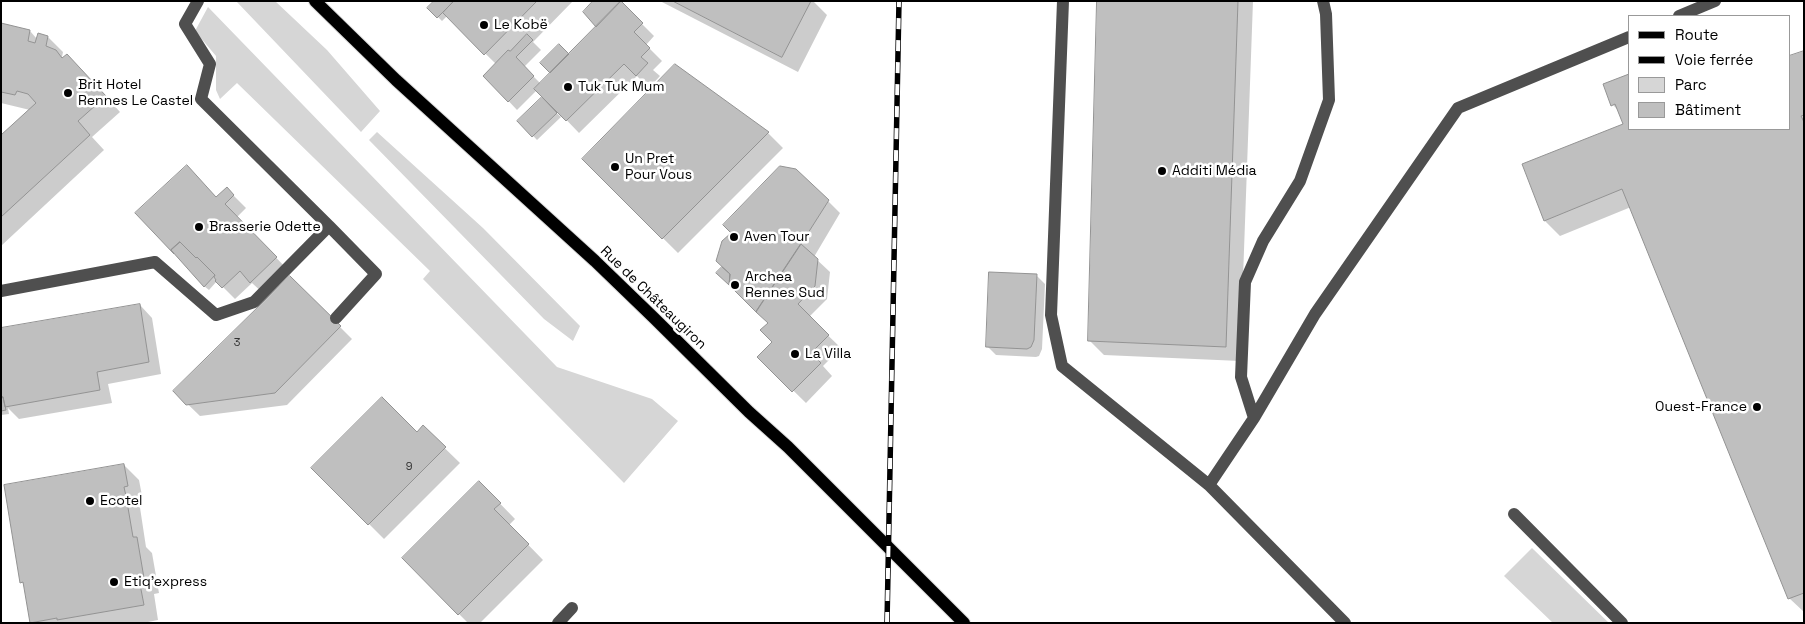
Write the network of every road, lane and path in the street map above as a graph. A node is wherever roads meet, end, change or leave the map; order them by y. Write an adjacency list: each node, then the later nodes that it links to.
1 (198, 1): 8 (lane)
2 (315, 1): 16 (main road, Rue de Châteaugiron)
3 (1063, 1): 12 (lane)
4 (1323, 1): 11 (lane)
5 (1715, 1): 6 (lane)
6 (1681, 15)
7 (1628, 37): 11 (lane)
8 (329, 226): 9 (lane); 10 (lane)
9 (1, 291)
10 (336, 318)
11 (1254, 418): 12 (lane)
12 (1209, 485): 17 (lane)
13 (1514, 514): 18 (lane)
14 (572, 608): 15 (lane)
15 (558, 623)
16 (964, 623)
17 (1345, 623)
18 (1622, 623)

